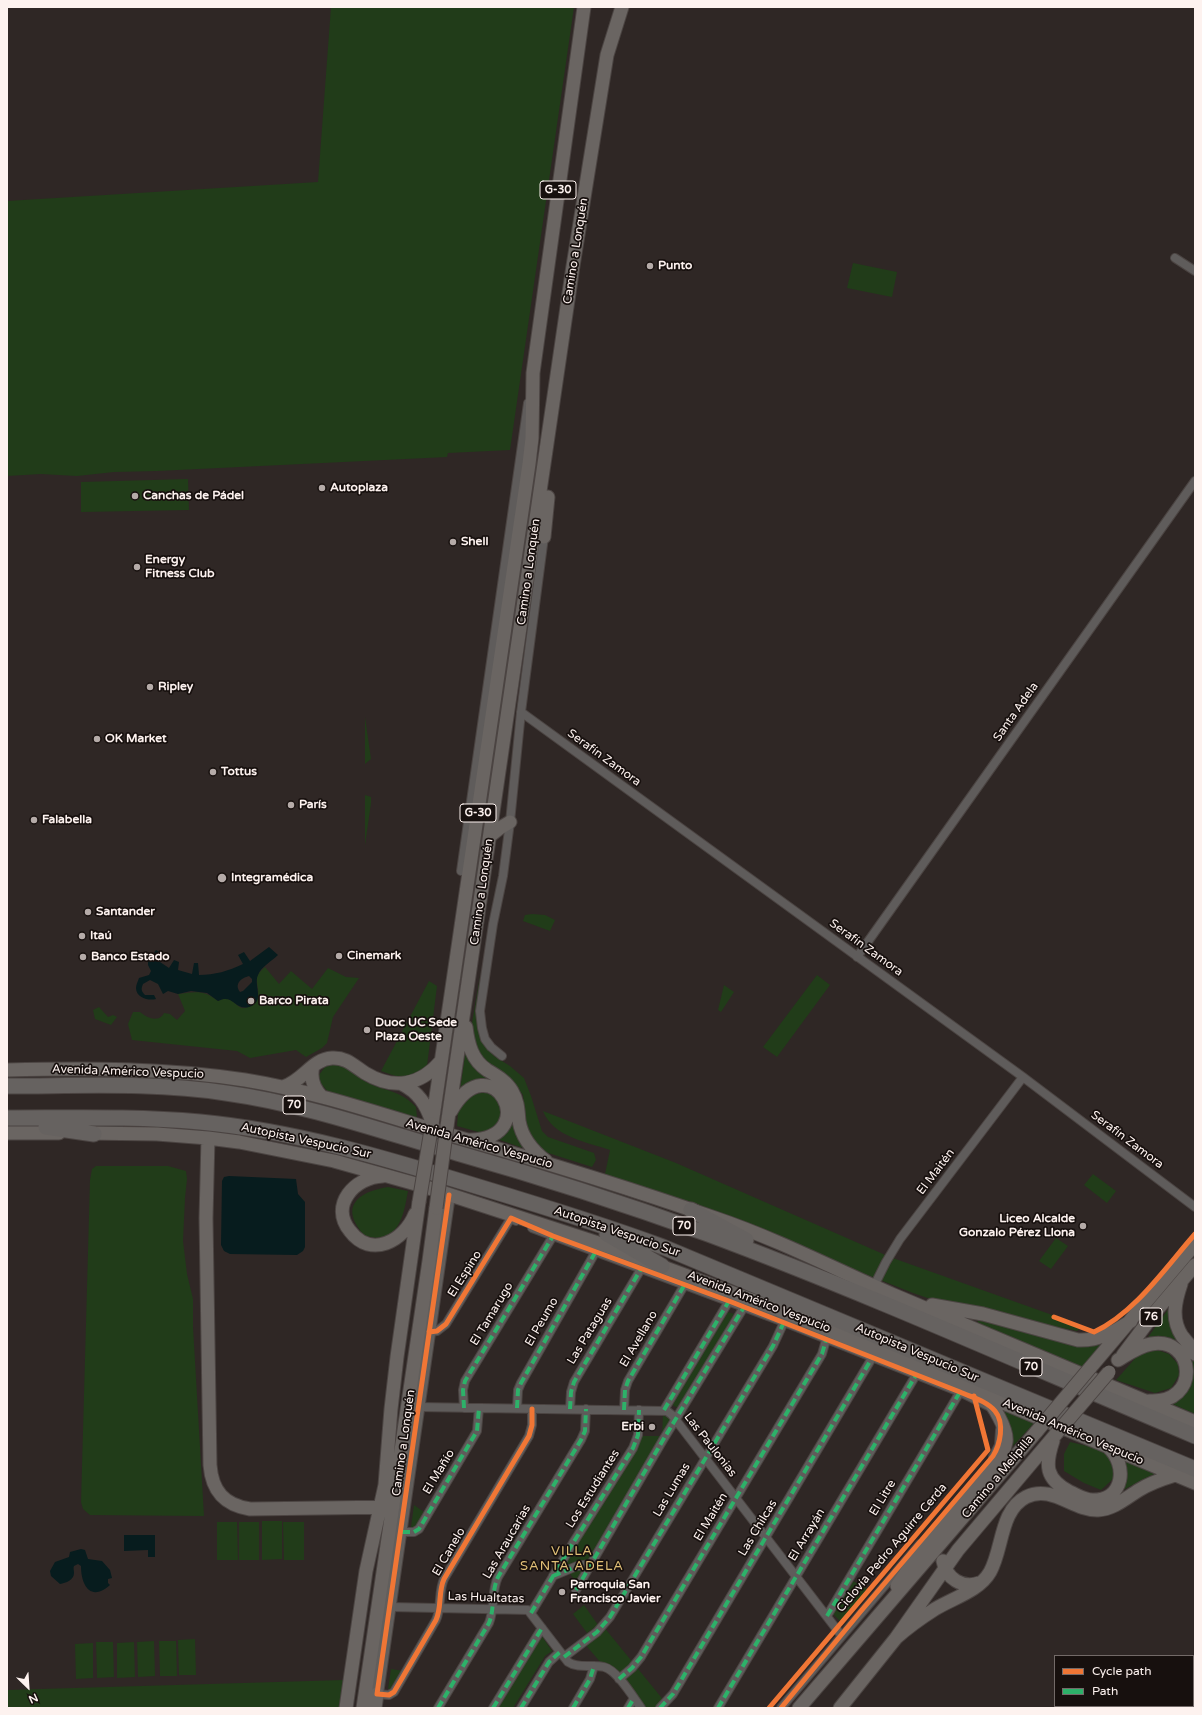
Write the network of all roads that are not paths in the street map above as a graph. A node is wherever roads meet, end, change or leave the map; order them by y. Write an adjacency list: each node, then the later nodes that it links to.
1 (584, 7): 5 (main road, Camino a Lonquén / G-30)
2 (622, 7): 6 (main road, Camino a Lonquén / G-30)
3 (1175, 258): 4 (street)
4 (1195, 271)
5 (533, 373): 12 (street, Camino a Lonquén); 13 (main road, Camino a Lonquén / G-30)
6 (546, 456): 8 (main road); 11 (main road, Camino a Lonquén / G-30)
7 (1195, 481): 14 (street, Santa Adela)
8 (544, 537): 9 (street, Camino a Lonquén)
9 (521, 712): 10 (street, Camino a Lonquén); 14 (street, Serafín Zamora)
10 (510, 822): 11 (main road); 16 (street, Camino a Lonquén)
11 (490, 836): 15 (main road, Camino a Lonquén / G-30)
12 (461, 871): 13 (main road)
13 (459, 941): 17 (main road, Camino a Lonquén / G-30)
14 (858, 957): 20 (street, Serafín Zamora)
15 (465, 1010): 26 (main road, Camino a Lonquén / G-30); 33 (main road)
16 (502, 1056)
17 (441, 1060): 21 (main road); 27 (main road, Camino a Lonquén / G-30)
18 (313, 1066): 21 (main road); 23 (main road); 24 (main road)
19 (7, 1070): 23 (main road, Avenida Américo Vespucio)
20 (1023, 1077): 38 (street, Serafín Zamora); 51 (street, El Maitén)
21 (402, 1084): 27 (main road)
22 (7, 1086): 48 (highway, 70)
23 (283, 1087): 24 (main road, Avenida Américo Vespucio)
24 (322, 1097): 32 (main road, Avenida Américo Vespucio)
25 (7, 1118): 40 (highway, Autopista Vespucio Sur / 70)
26 (447, 1121): 32 (main road); 87 (main road, Camino a Lonquén, bridge)
27 (432, 1123): 36 (main road, Camino a Lonquén, bridge)
28 (7, 1125): 30 (highway)
29 (7, 1133): 30 (main road, Avenida Américo Vespucio)
30 (94, 1134): 31 (main road, Avenida Américo Vespucio)
31 (208, 1138): 34 (main road, Avenida Américo Vespucio); 87 (main road)
32 (469, 1140): 33 (main road, Avenida Américo Vespucio)
33 (551, 1165): 39 (main road, Avenida Américo Vespucio)
34 (386, 1176): 35 (main road, Avenida Américo Vespucio); 36 (main road)
35 (450, 1195): 37 (main road, Avenida Américo Vespucio); 57 (street, Camino a Lonquén)
36 (419, 1203): 87 (main road, Camino a Lonquén)
37 (489, 1207): 41 (main road); 46 (main road, Avenida Américo Vespucio)
38 (1195, 1207)
39 (691, 1210): 48 (highway); 51 (main road, Avenida Américo Vespucio)
40 (578, 1217): 46 (highway); 83 (highway, Autopista Vespucio Sur / 70)
41 (511, 1218): 42 (street, Avenida Américo Vespucio); 57 (street, El Espino)
42 (553, 1236): 44 (street, Avenida Américo Vespucio); 67 (street, El Tamarugo)
43 (1195, 1244): 55 (main road, Camino a Melipilla / 76)
44 (596, 1251): 47 (street, Avenida Américo Vespucio); 69 (street, El Peumo)
45 (1195, 1264): 49 (main road, Camino a Melipilla / 76)
46 (662, 1266): 64 (main road, Avenida Américo Vespucio)
47 (641, 1269): 50 (street, Avenida Américo Vespucio); 71 (street, Las Pataguas)
48 (797, 1269): 80 (highway, 70)
49 (1185, 1276): 59 (main road); 61 (main road, Camino a Melipilla / 76)
50 (685, 1284): 53 (street, Avenida Américo Vespucio); 73 (street, El Avellano)
51 (874, 1286): 52 (main road, Avenida Américo Vespucio)
52 (904, 1299): 55 (main road); 65 (main road, Avenida Américo Vespucio)
53 (729, 1301): 54 (street, Avenida Américo Vespucio); 75 (street)
54 (744, 1307): 56 (street, Avenida Américo Vespucio); 77 (street)
55 (1131, 1321): 90 (main road, Camino a Melipilla / 76, bridge)
56 (784, 1322): 58 (street, Avenida Américo Vespucio); 82 (street, Las Lumas)
57 (430, 1332): 66 (street, Camino a Lonquén)
58 (826, 1340): 60 (street, Avenida Américo Vespucio); 86 (street, El Maitén)
59 (1195, 1354)
60 (872, 1358): 62 (street, Avenida Américo Vespucio); 89 (street, Las Chilcas)
61 (1118, 1360): 65 (main road); 79 (main road, Camino a Melipilla / 76, bridge)
62 (916, 1375): 63 (street, Avenida Américo Vespucio); 94 (street, El Arrayán)
63 (960, 1392): 76 (street, Avenida Américo Vespucio); 102 (street, El Litre)
64 (983, 1394): 76 (main road); 81 (main road, Avenida Américo Vespucio)
65 (1145, 1400): 78 (main road, Avenida Américo Vespucio)
66 (418, 1407): 67 (street); 88 (street, Camino a Lonquén)
67 (464, 1408): 68 (street)
68 (479, 1408): 69 (street); 88 (street, El Mañío)
69 (517, 1408): 70 (street)
70 (532, 1409): 71 (street); 99 (street, El Canelo)
71 (570, 1409): 72 (street)
72 (586, 1409): 73 (street); 100 (street, Las Araucarias)
73 (624, 1410): 74 (street)
74 (639, 1410): 75 (street); 93 (street, Los Estudiantes)
75 (664, 1410): 77 (street, Las Paulonias)
76 (996, 1412): 97 (main road); 104 (street, Camino a Melipilla)
77 (676, 1420): 82 (street, Las Paulonias); 91 (street)
78 (1195, 1422)
79 (1056, 1435): 81 (main road); 92 (main road, Camino a Melipilla)
80 (1195, 1436)
81 (1107, 1446): 84 (main road, Avenida Américo Vespucio)
82 (705, 1458): 86 (street, Las Paulonias); 106 (street, Las Lumas)
83 (1195, 1469)
84 (1175, 1475): 85 (main road, Avenida Américo Vespucio); 95 (main road)
85 (1195, 1483)
86 (736, 1498): 89 (street, Las Paulonias); 108 (street, El Maitén)
87 (387, 1507): 111 (main road, Camino a Lonquén); 112 (main road, Camino a Lonquén)
88 (402, 1532): 98 (street, Camino a Lonquén)
89 (766, 1538): 94 (street, Las Paulonias); 120 (street, Las Chilcas)
90 (944, 1541): 92 (main road); 97 (main road, Camino a Melipilla)
91 (591, 1564): 93 (street); 96 (street)
92 (944, 1568): 95 (main road); 105 (main road, Camino a Melipilla)
93 (553, 1576): 101 (street, Los Estudiantes)
94 (796, 1577): 102 (street, Las Paulonias); 121 (street, El Arrayán)
95 (982, 1581): 105 (main road)
96 (576, 1590)
97 (888, 1605): 123 (main road, Camino a Melipilla)
98 (391, 1607): 99 (street, Las Hualtatas); 109 (street, Camino a Lonquén)
99 (439, 1608): 100 (street, Las Hualtatas); 109 (street, El Canelo)
100 (492, 1609): 101 (street, Las Hualtatas); 114 (street, Las Araucarias)
101 (531, 1613): 103 (street, Las Hualtatas)
102 (827, 1616): 104 (street, Las Paulonias)
103 (542, 1628): 106 (street, Las Hualtatas); 115 (street)
104 (841, 1635): 122 (street, Camino a Melipilla)
105 (896, 1638): 124 (main road, Camino a Melipilla)
106 (562, 1654): 107 (street); 116 (street, Las Lumas)
107 (594, 1666): 108 (street); 117 (street)
108 (619, 1679): 110 (street)
109 (377, 1694): 113 (main road)
110 (634, 1698): 118 (street); 119 (street)
111 (346, 1708)
112 (363, 1708)
113 (375, 1708)
114 (438, 1708)
115 (493, 1708)
116 (521, 1708)
117 (573, 1708)
118 (628, 1708)
119 (641, 1708)
120 (660, 1708)
121 (718, 1708)
122 (781, 1708)
123 (799, 1708)
124 (840, 1708)

